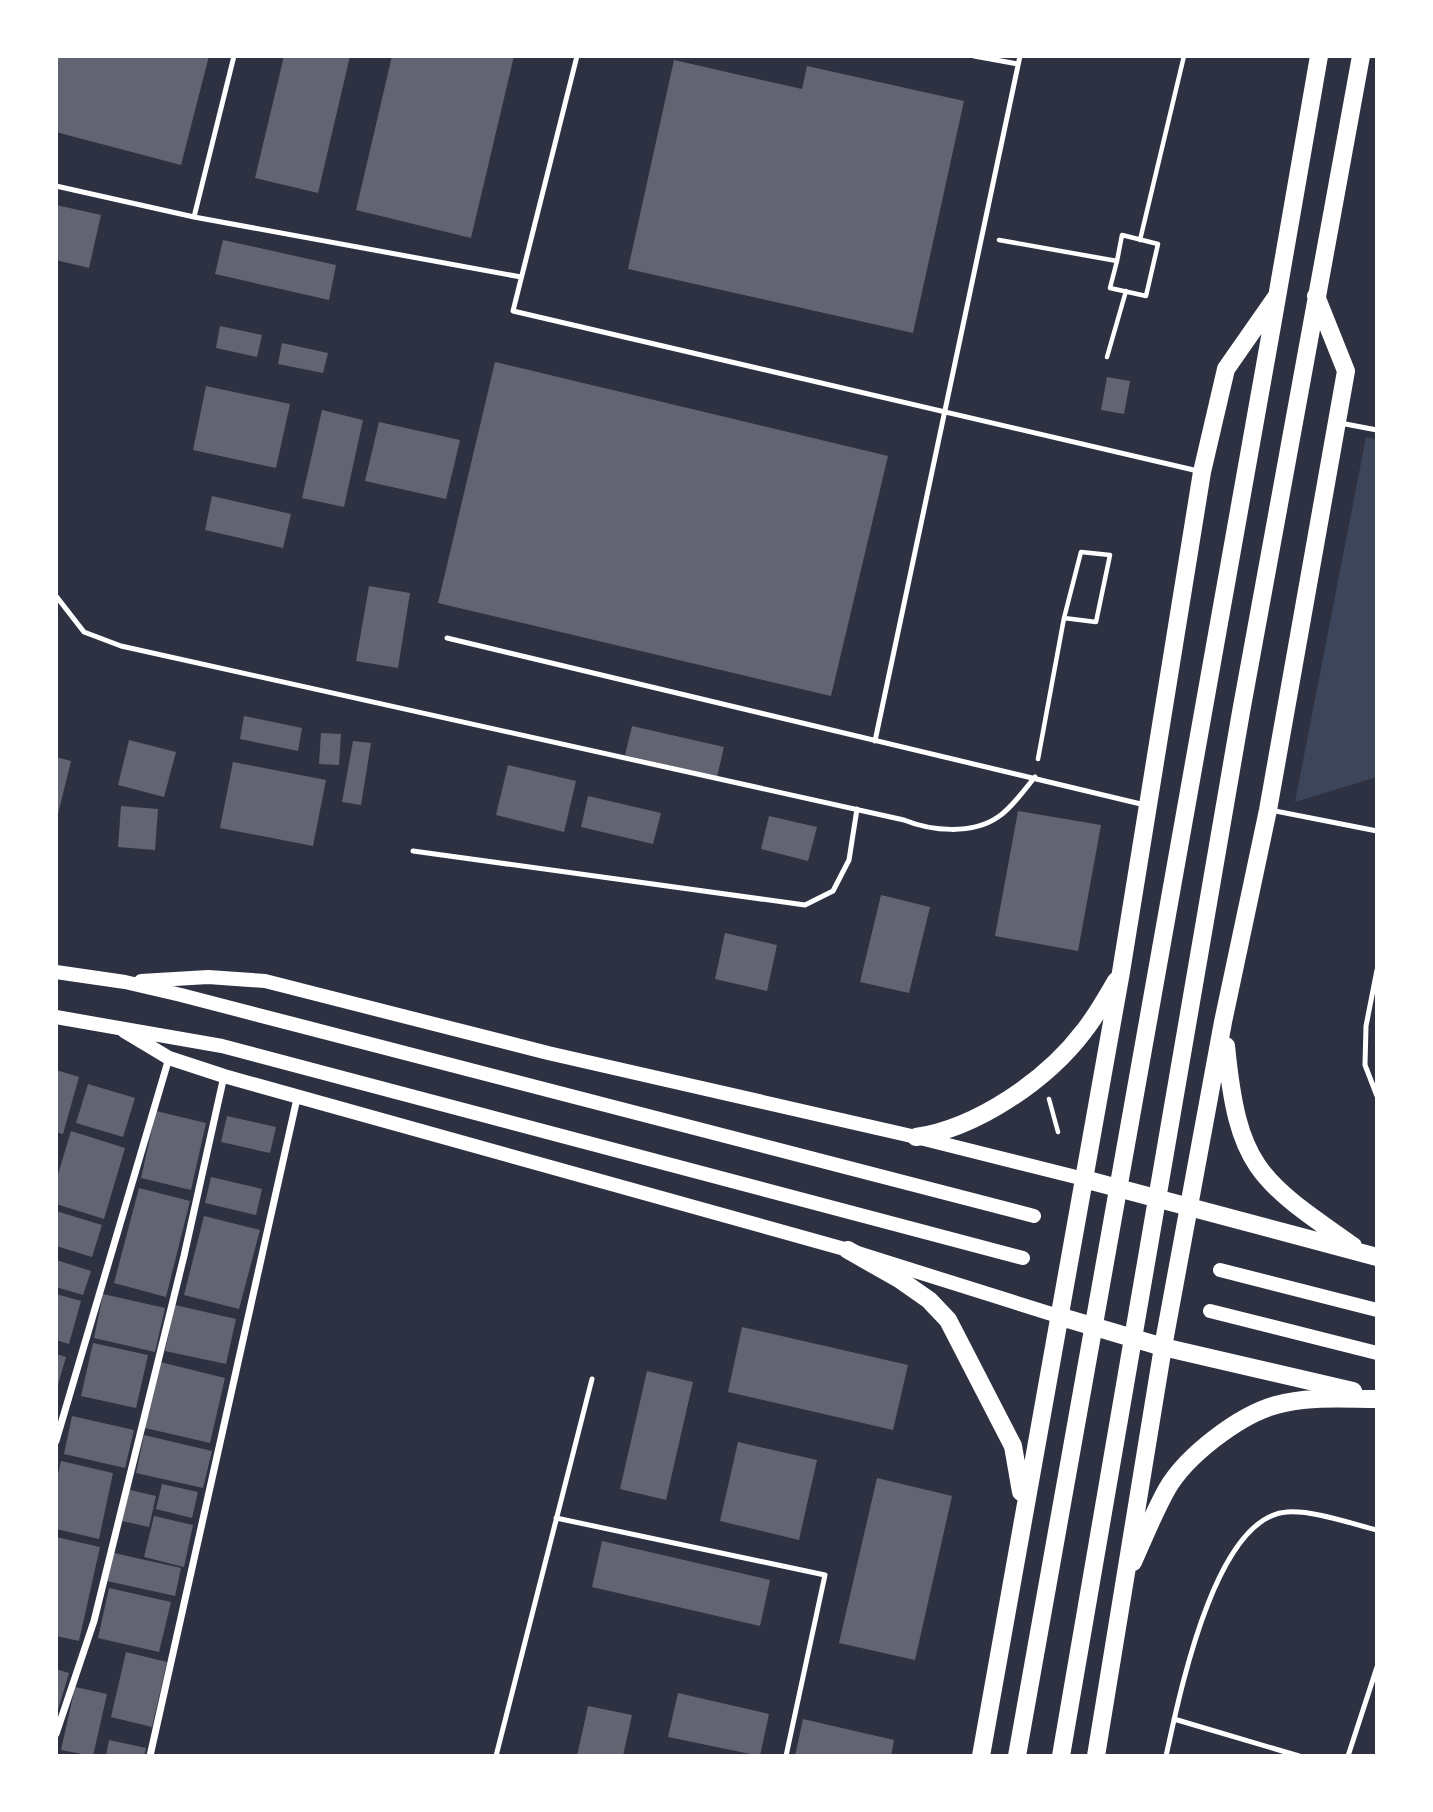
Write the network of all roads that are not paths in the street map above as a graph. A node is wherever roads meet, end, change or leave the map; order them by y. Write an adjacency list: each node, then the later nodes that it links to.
1 (234, 56): 9 (lane)
2 (577, 56): 10 (lane)
3 (974, 56): 7 (lane)
4 (1020, 56): 7 (lane)
5 (1319, 56): 11 (main road)
6 (1361, 56): 12 (main road)
7 (1018, 64): 13 (lane)
8 (56, 186): 9 (lane)
9 (194, 216): 10 (lane)
10 (521, 277): 13 (lane)
11 (1281, 290): 16 (main road); 64 (main road)
12 (1317, 296): 14 (main road); 65 (main road)
13 (944, 411): 16 (lane); 19 (lane)
14 (1336, 422): 15 (lane); 23 (main road)
15 (1377, 430)
16 (1202, 472): 21 (main road)
17 (56, 596): 22 (lane)
18 (447, 638): 19 (lane)
19 (875, 741): 20 (lane)
20 (1035, 777): 21 (lane); 22 (lane)
21 (1148, 806): 28 (main road)
22 (857, 809): 25 (lane)
23 (1268, 810): 24 (lane); 31 (main road)
24 (1377, 831)
25 (413, 851)
26 (1377, 970): 36 (lane)
27 (56, 972): 29 (main road)
28 (1121, 972): 37 (main road); 38 (main road)
29 (125, 982): 37 (main road); 40 (main road)
30 (56, 1017): 32 (main road)
31 (1223, 1021): 39 (main road); 42 (main road)
32 (114, 1025): 33 (main road); 43 (main road)
33 (169, 1058): 34 (main road); 52 (street)
34 (224, 1076): 35 (main road); 59 (street)
35 (298, 1094): 41 (main road); 60 (street)
36 (1377, 1096)
37 (916, 1137): 38 (main road)
38 (1084, 1180): 39 (main road); 47 (main road)
39 (1191, 1207): 42 (main road); 48 (main road)
40 (1034, 1216)
41 (848, 1250): 47 (main road); 53 (main road)
42 (1370, 1255)
43 (1023, 1258)
44 (1220, 1270): 45 (main road)
45 (1377, 1310)
46 (1210, 1311): 49 (main road)
47 (1058, 1316): 48 (main road); 53 (main road)
48 (1163, 1347): 51 (main road); 56 (main road)
49 (1377, 1353)
50 (592, 1379): 54 (lane)
51 (1377, 1398): 56 (main road)
52 (56, 1441)
53 (1023, 1513): 63 (main road)
54 (556, 1518): 61 (lane); 62 (lane)
55 (1377, 1530): 58 (lane)
56 (1122, 1586): 66 (main road)
57 (1377, 1667): 69 (lane)
58 (1174, 1719): 67 (lane); 68 (lane)
59 (56, 1734)
60 (150, 1756)
61 (496, 1756)
62 (786, 1756)
63 (981, 1756)
64 (1017, 1756)
65 (1061, 1756)
66 (1096, 1756)
67 (1166, 1756)
68 (1299, 1756)
69 (1348, 1756)

